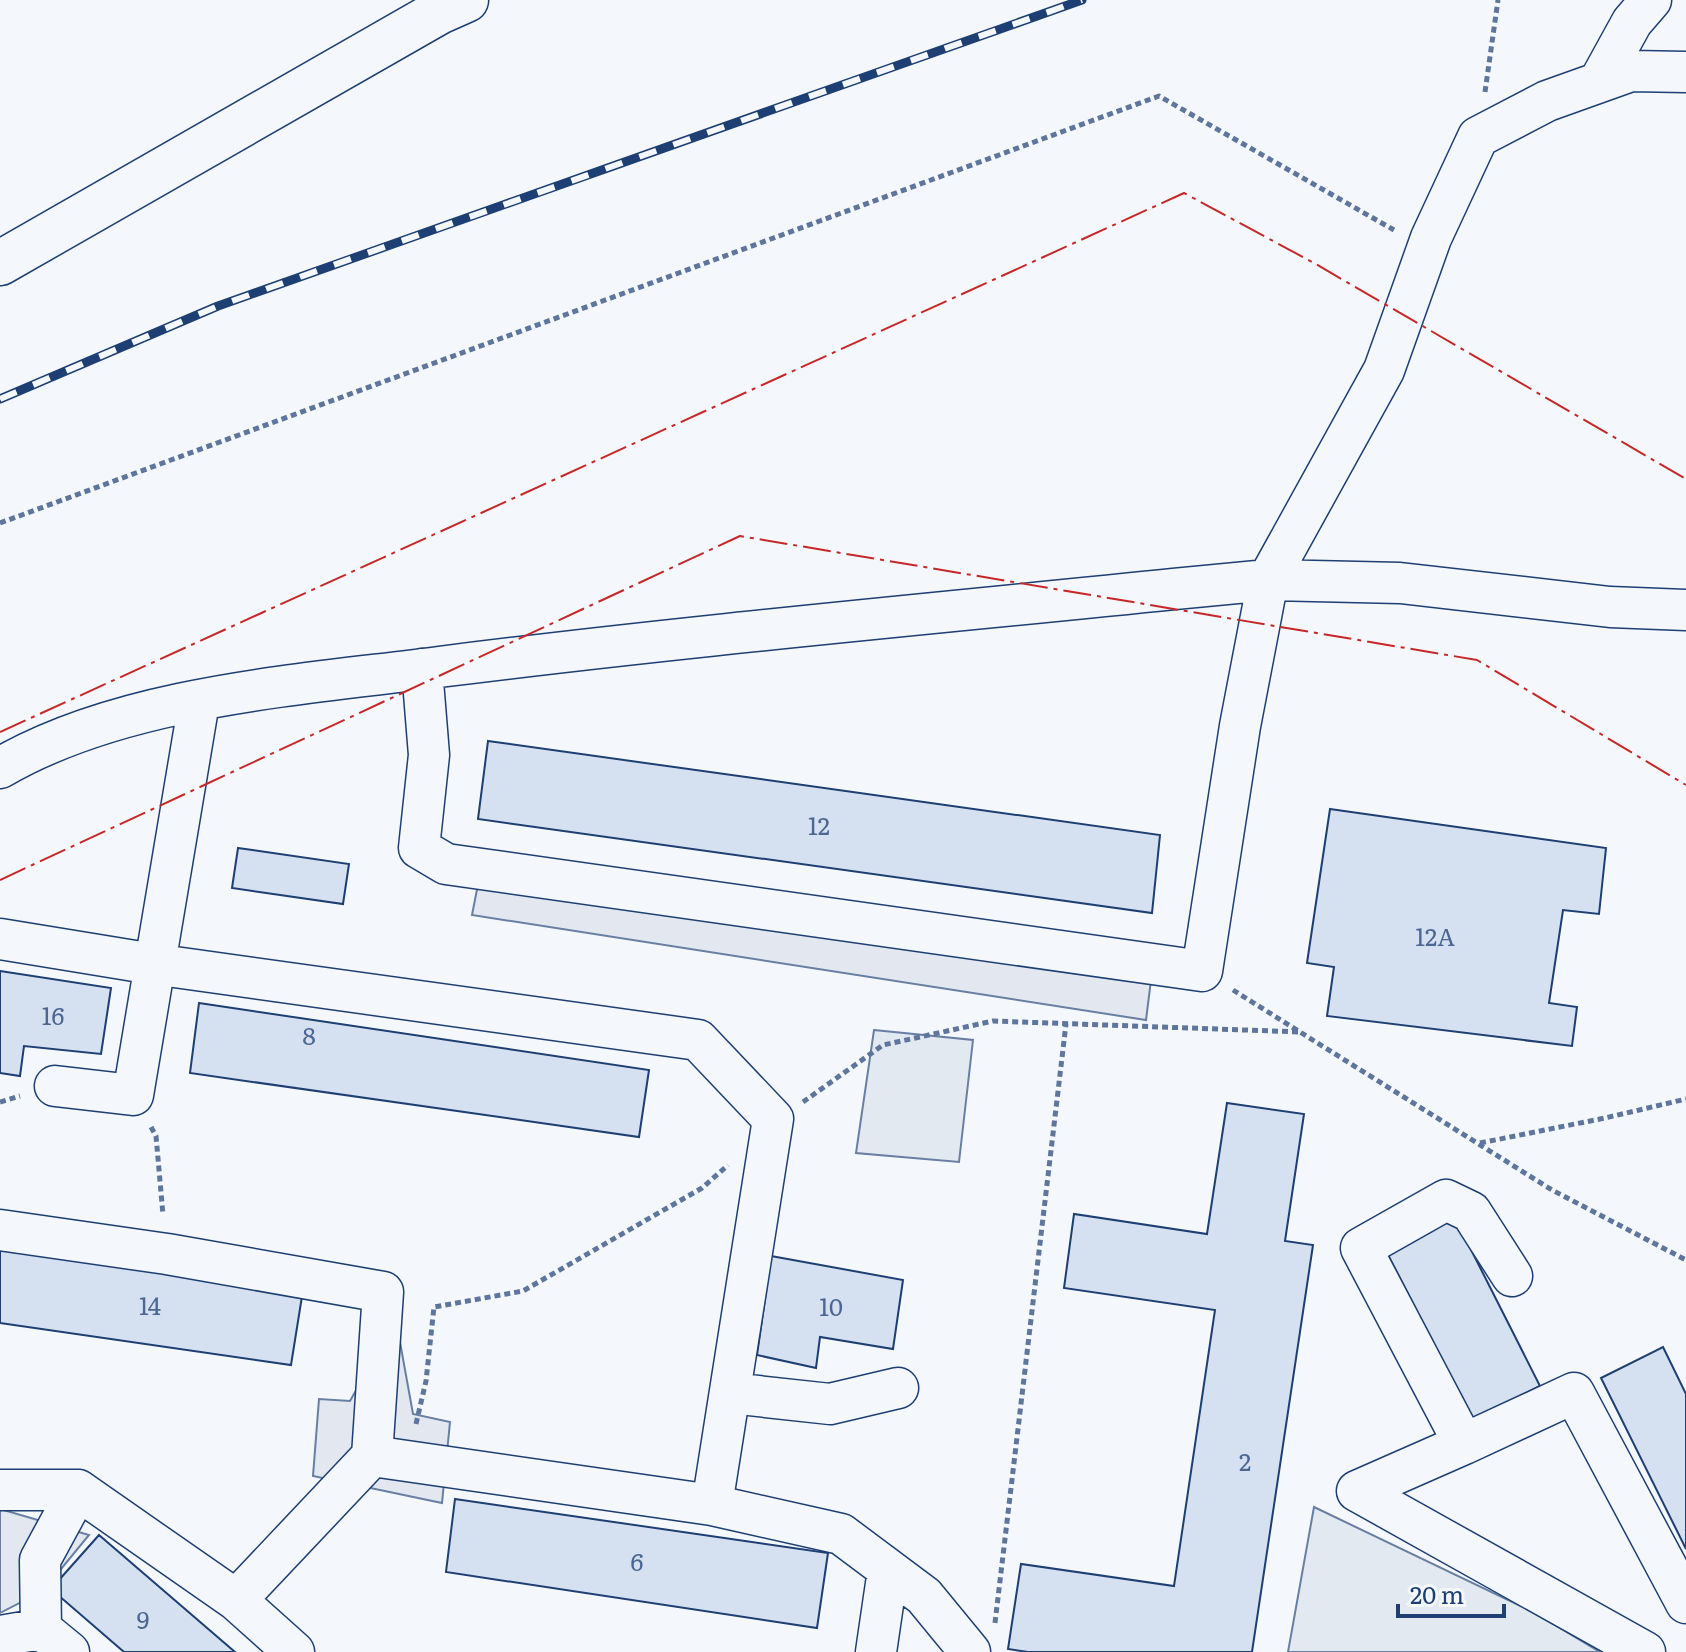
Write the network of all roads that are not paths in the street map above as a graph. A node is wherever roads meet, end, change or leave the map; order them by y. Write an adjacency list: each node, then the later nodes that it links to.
1 (466, 0): 5 (main road)
2 (1651, 0): 4 (street)
3 (1686, 72): 4 (street)
4 (1599, 82): 6 (street)
5 (0, 263)
6 (1268, 580): 7 (street); 8 (street); 8 (street)
7 (1686, 610)
8 (422, 669): 9 (street)
9 (199, 702): 10 (street); 12 (street)
10 (0, 768)
11 (0, 939): 12 (street)
12 (153, 964): 13 (street); 17 (street)
13 (55, 1086)
14 (0, 1230): 19 (street)
15 (1512, 1276): 18 (street)
16 (898, 1388): 17 (street)
17 (730, 1393): 22 (street)
18 (1464, 1444): 25 (street); 31 (street)
19 (372, 1456): 22 (street); 24 (street)
20 (0, 1490): 21 (street)
21 (78, 1490): 24 (street); 27 (street)
22 (712, 1505): 23 (street)
23 (888, 1570): 28 (street); 30 (street)
24 (236, 1600): 29 (street)
25 (1686, 1603)
26 (0, 1636): 27 (street)
27 (55, 1640)
28 (982, 1644)
29 (294, 1652)
30 (876, 1652)
31 (1645, 1652)

